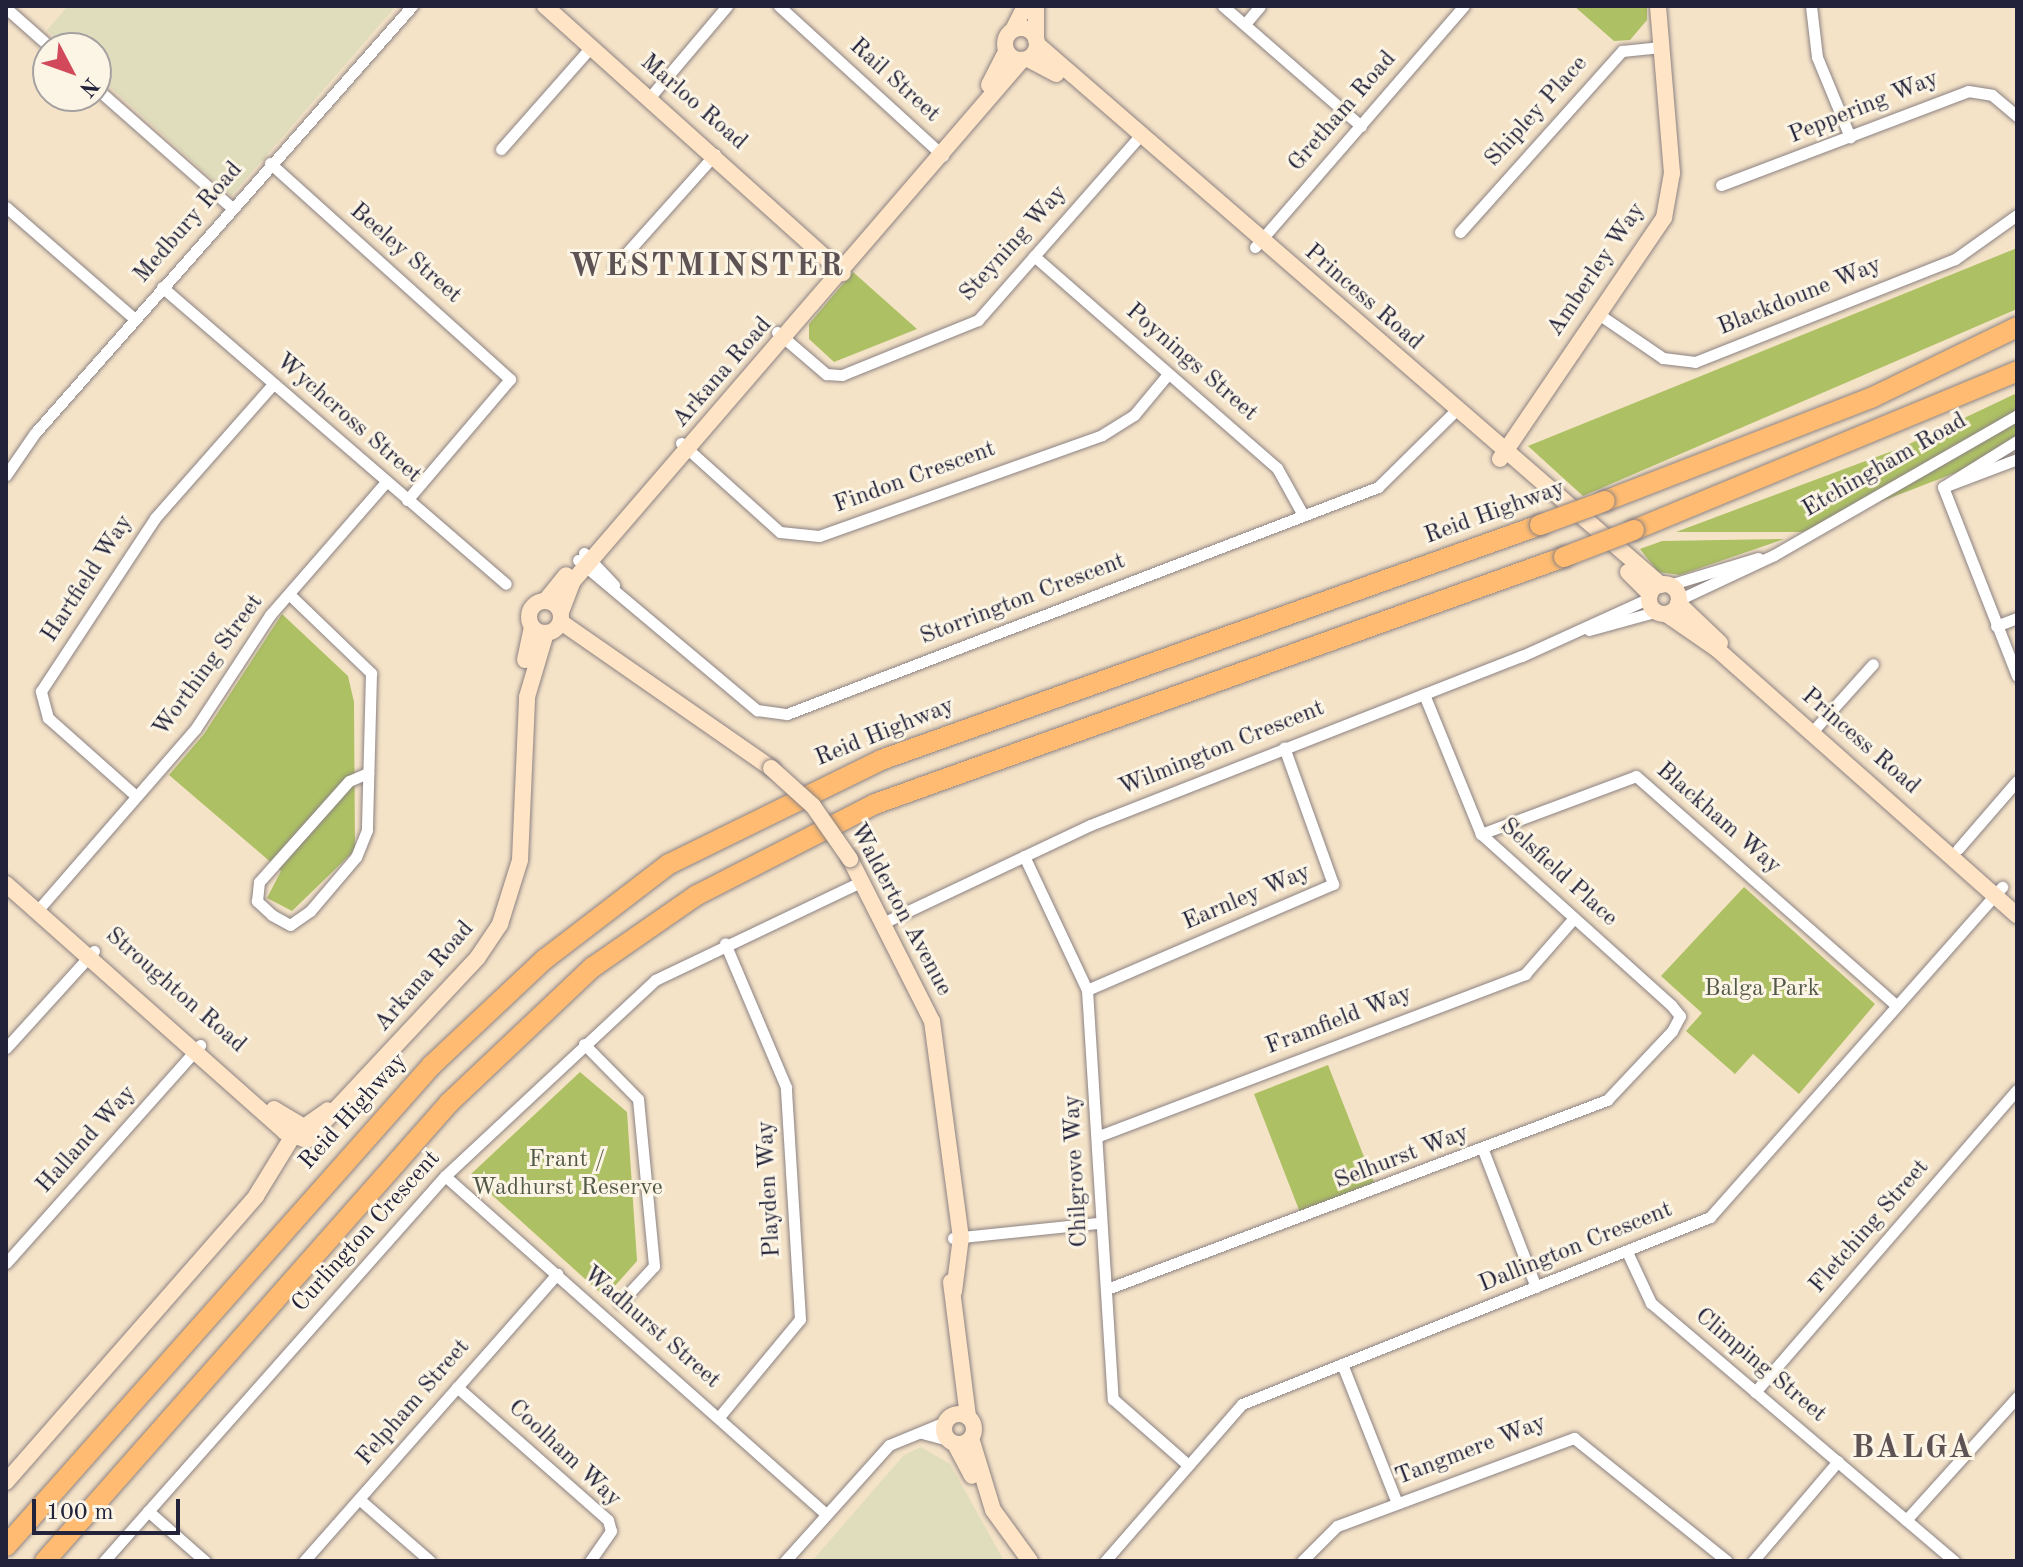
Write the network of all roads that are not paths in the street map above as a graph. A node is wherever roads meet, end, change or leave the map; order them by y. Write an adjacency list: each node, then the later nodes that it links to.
1 (412, 6): 29 (street, Medbury Road)
2 (545, 6): 16 (street, Marloo Road)
3 (727, 6): 20 (street)
4 (779, 6): 28 (street, Rail Street)
5 (1025, 6): 14 (street)
6 (1036, 6): 18 (street)
7 (1223, 6): 13 (street)
8 (1260, 6): 13 (street)
9 (1464, 6): 23 (street, Gretham Road)
10 (1658, 6): 17 (street, Amberley Way)
11 (1811, 6): 24 (street)
12 (6, 8): 15 (street)
13 (1245, 24): 23 (street)
14 (1013, 30): 18 (street); 19 (street, Arkana Road)
15 (33, 32)
16 (591, 47): 20 (street, Marloo Road); 26 (street)
17 (1661, 47): 34 (street, Shipley Place); 40 (street, Amberley Way)
18 (1031, 51): 19 (street); 25 (street, Princess Road); 28 (street, Arkana Road)
19 (1006, 52): 28 (street, Arkana Road)
20 (650, 97): 27 (street, Marloo Road)
21 (112, 102): 32 (street)
22 (2017, 116): 24 (street, Peppering Way)
23 (1361, 126): 35 (street, Gretham Road)
24 (1850, 137): 30 (street, Peppering Way)
25 (1136, 140): 35 (street, Princess Road); 36 (street, Steyning Way)
26 (501, 149)
27 (715, 154): 37 (street, Marloo Road); 38 (street)
28 (941, 154): 37 (street, Arkana Road)
29 (270, 163): 32 (street, Medbury Road); 56 (street, Beeley Street)
30 (1721, 185)
31 (6, 207): 41 (street)
32 (231, 207): 39 (street, Medbury Road)
33 (2017, 215): 40 (street, Blackdoune Way)
34 (1460, 232)
35 (1258, 244): 47 (street, Princess Road)
36 (1034, 256): 43 (street, Steyning Way); 45 (street, Poynings Street)
37 (843, 265): 43 (street, Arkana Road)
38 (615, 266)
39 (162, 287): 41 (street, Medbury Road); 46 (street, Wychcross Street)
40 (1597, 313): 51 (street, Amberley Way)
41 (135, 319): 53 (street, Medbury Road)
42 (2017, 327): 123 (highway, Reid Highway, bridge)
43 (780, 335): 50 (street, Arkana Road)
44 (2017, 371): 124 (highway, bridge)
45 (1168, 374): 50 (street, Findon Crescent); 57 (street, Poynings Street)
46 (273, 384): 54 (street, Wychcross Street); 73 (street, Hartfield Way)
47 (1453, 413): 51 (street, Princess Road); 57 (street, Storrington Crescent)
48 (2017, 415): 61 (street, Etchingham Road)
49 (2017, 441): 55 (street, Etchingham Road)
50 (685, 446): 58 (street, Arkana Road)
51 (1499, 453): 61 (street, Princess Road)
52 (2017, 459): 55 (street, Etchingham Road)
53 (6, 475)
54 (386, 482): 56 (street, Wychcross Street); 60 (street, Worthing Street)
55 (1943, 487): 65 (street)
56 (407, 500): 59 (street, Wychcross Street)
57 (1303, 515): 58 (street, Storrington Crescent)
58 (585, 560): 62 (street, Arkana Road); 64 (street, Arkana Road)
59 (506, 584)
60 (289, 594): 71 (street); 73 (street, Worthing Street)
61 (1663, 599): 68 (street, Wilmington Crescent); 69 (street, Princess Road)
62 (546, 600): 64 (street, Walderton Avenue); 64 (street, Arkana Road)
63 (2017, 618): 65 (street)
64 (550, 625): 78 (street, Walderton Avenue, bridge); 95 (street, Arkana Road)
65 (1996, 626): 67 (street)
66 (1873, 664): 69 (street)
67 (2017, 676)
68 (1424, 694): 70 (street, Wilmington Crescent); 74 (street, Selsfield Place)
69 (1815, 730): 75 (street, Princess Road); 80 (street, Princess Road)
70 (1284, 747): 76 (street, Wilmington Crescent); 88 (street, Earnley Way)
71 (368, 773): 71 (street)
72 (2017, 781): 75 (street)
73 (136, 796): 82 (street, Worthing Street)
74 (1481, 834): 84 (street, Selsfield Place); 89 (street, Blackham Way)
75 (1958, 849): 80 (street, Princess Road)
76 (1024, 856): 85 (street, Wilmington Crescent); 88 (street, Chilgrove Way)
77 (6, 873): 82 (street, Stroughton Road)
78 (863, 881): 85 (street, Walderton Avenue); 86 (street, Curlington Crescent)
79 (6, 884): 82 (street, Stroughton Road)
80 (1998, 890): 81 (street, Princess Road); 83 (street, Princess Road); 89 (street, Dallington Crescent)
81 (2017, 902)
82 (40, 908): 87 (street, Stroughton Road)
83 (2017, 915)
84 (1574, 918): 90 (street, Selsfield Place); 96 (street, Framfield Way)
85 (885, 922): 100 (street, Walderton Avenue)
86 (725, 943): 91 (street, Curlington Crescent); 111 (street, Playden Way)
87 (90, 954): 92 (street); 93 (street, Stroughton Road)
88 (1087, 990): 96 (street, Chilgrove Way)
89 (1896, 1005): 101 (street, Dallington Crescent)
90 (1680, 1016): 97 (street, Selhurst Way)
91 (584, 1044): 98 (street, Curlington Crescent); 106 (street)
92 (6, 1048)
93 (197, 1048): 95 (street, Stroughton Road); 102 (street, Halland Way)
94 (2017, 1090): 109 (street, Fletching Street)
95 (305, 1131): 117 (street, Arkana Road)
96 (1099, 1136): 99 (street, Chilgrove Way)
97 (1483, 1150): 104 (street); 105 (street, Selhurst Way)
98 (445, 1176): 103 (street, Wadhurst Street); 120 (street, Curlington Crescent)
99 (1099, 1223): 100 (street); 105 (street, Chilgrove Way)
100 (957, 1238): 112 (street, Walderton Avenue)
101 (1628, 1254): 104 (street, Dallington Crescent); 109 (street, Climping Street)
102 (6, 1263)
103 (557, 1274): 108 (street, Felpham Street); 111 (street, Wadhurst Street)
104 (1536, 1287): 107 (street, Dallington Crescent)
105 (1107, 1289): 116 (street, Chilgrove Way)
106 (620, 1303)
107 (1342, 1364): 116 (street, Dallington Crescent); 119 (street)
108 (457, 1387): 118 (street, Felpham Street); 129 (street, Coolham Way)
109 (1755, 1392): 115 (street, Climping Street)
110 (2017, 1397): 122 (street)
111 (719, 1417): 121 (street, Wadhurst Street)
112 (955, 1418): 113 (street); 114 (street); 114 (street)
113 (922, 1433): 114 (street); 121 (street)
114 (958, 1441): 131 (street); 132 (street)
115 (1838, 1461): 122 (street, Climping Street); 136 (street)
116 (1188, 1465): 133 (street, Dallington Crescent)
117 (6, 1482)
118 (359, 1499): 127 (street, Felpham Street); 128 (street)
119 (1397, 1503): 134 (street, Tangmere Way); 135 (street, Tangmere Way)
120 (148, 1511): 125 (street, Curlington Crescent); 126 (street)
121 (826, 1514): 130 (street)
122 (1906, 1520): 137 (street, Climping Street)
123 (6, 1546)
124 (45, 1561)
125 (104, 1561)
126 (205, 1561)
127 (304, 1561)
128 (430, 1561)
129 (590, 1561)
130 (785, 1561)
131 (1019, 1561)
132 (1030, 1561)
133 (1105, 1561)
134 (1302, 1561)
135 (1727, 1561)
136 (1753, 1561)
137 (1954, 1561)

